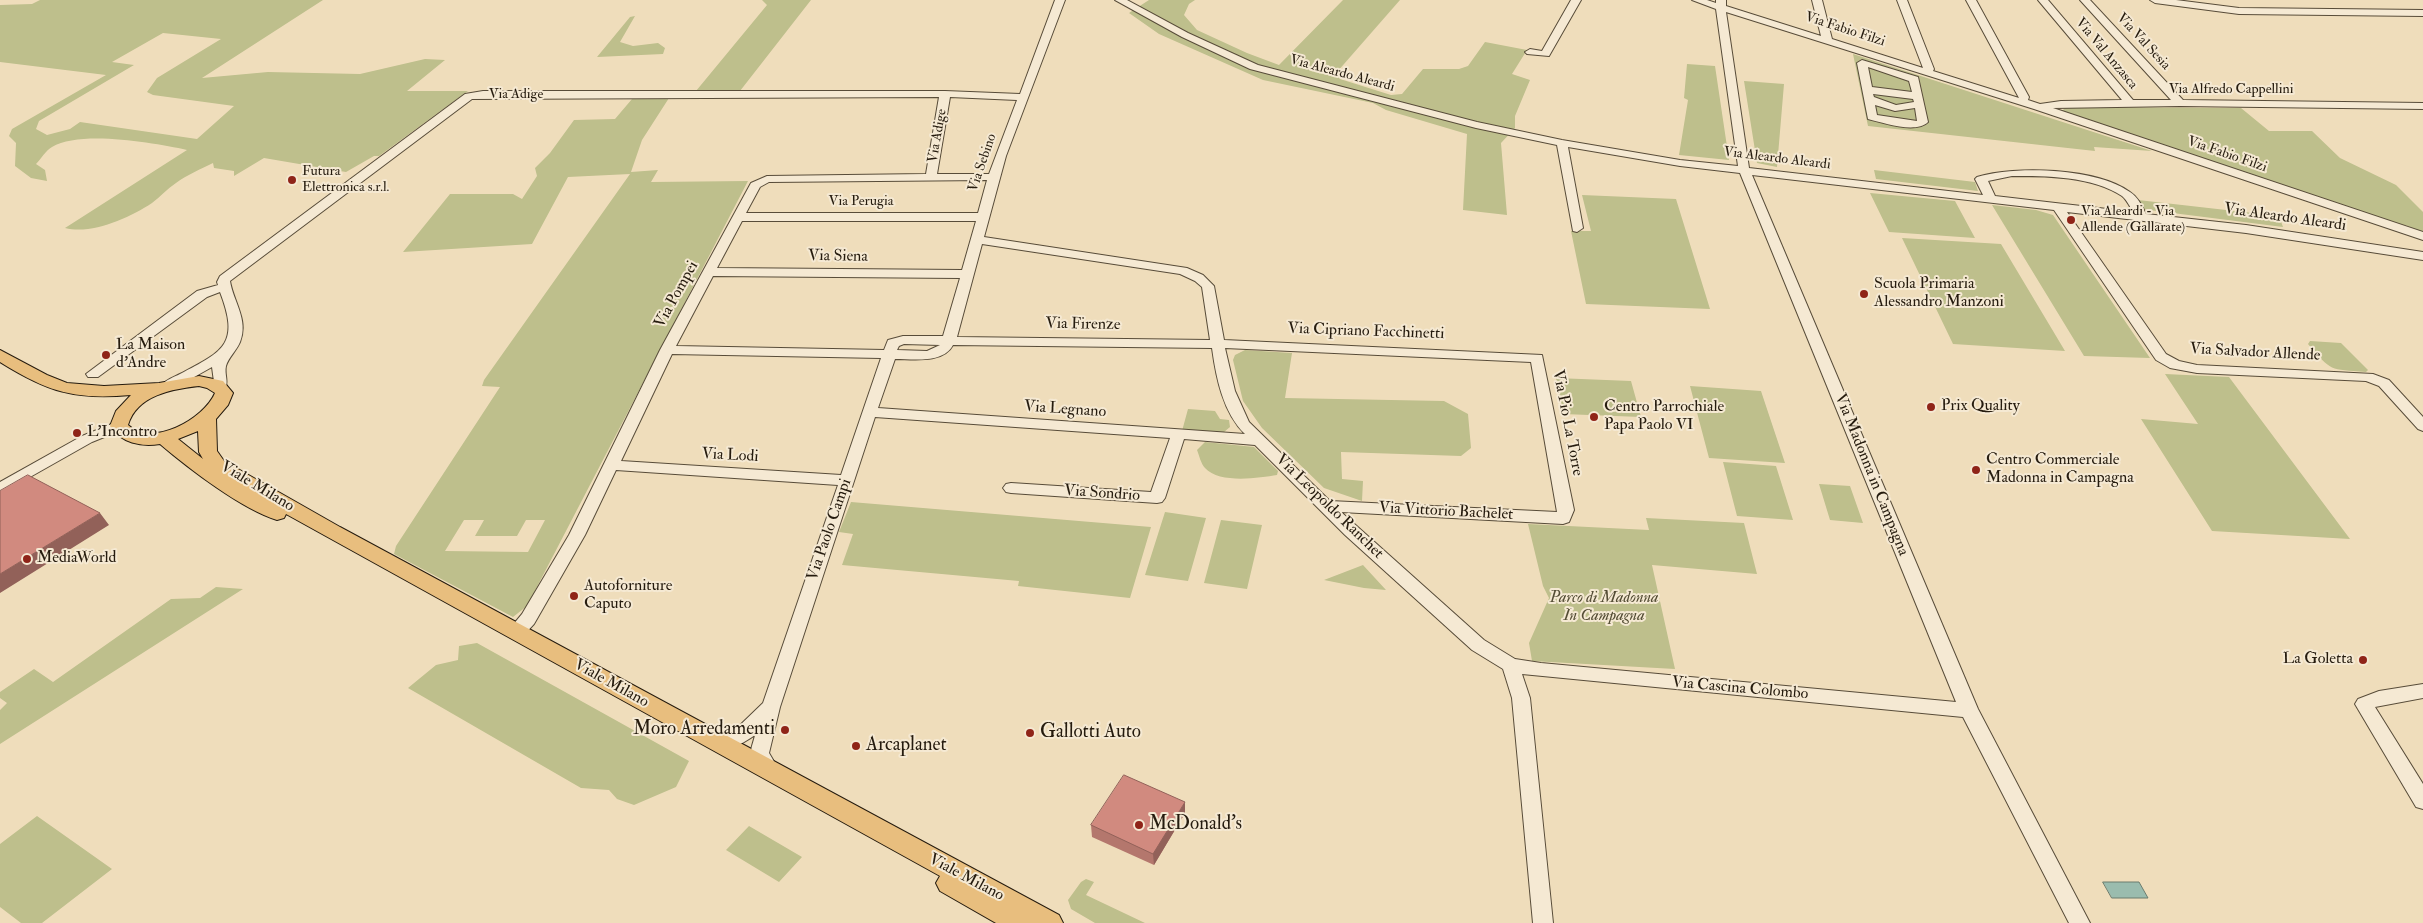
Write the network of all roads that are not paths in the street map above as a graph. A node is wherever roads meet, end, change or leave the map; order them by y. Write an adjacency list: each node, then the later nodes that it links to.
1 (1060, 0): 20 (street, Via Sebino)
2 (1576, 0): 16 (street)
3 (1697, 0): 12 (street, Via Fabio Filzi)
4 (1817, 0): 15 (street)
5 (1902, 0): 17 (street)
6 (1971, 0): 22 (street)
7 (2043, 0): 23 (street, Via Val Anzasca)
8 (2085, 0): 24 (street, Via Val Sesia)
9 (2155, 0): 13 (street)
10 (2183, 0): 13 (street)
11 (1126, 1): 29 (street, Via Aleardo Aleardi)
12 (1722, 4): 15 (street, Via Fabio Filzi); 30 (street, Via Madonna in Campagna)
13 (2208, 7): 14 (street)
14 (2423, 13)
15 (1827, 40): 17 (street, Via Fabio Filzi)
16 (1530, 52)
17 (1926, 72): 22 (street, Via Fabio Filzi)
18 (945, 94): 20 (street, Via Adige); 31 (street, Via Adige); 44 (street, Via Adige)
19 (1868, 94): 21 (street); 21 (street); 27 (street); 28 (street)
20 (1024, 97): 32 (street, Via Sebino)
21 (1918, 100): 27 (street); 28 (street)
22 (2022, 102): 26 (street, Via Fabio Filzi)
23 (2130, 103): 24 (street, Via Alfredo Cappellini); 26 (street, Via Alfredo Cappellini)
24 (2180, 103): 25 (street, Via Alfredo Cappellini)
25 (2423, 106)
26 (2038, 107): 39 (street, Via Fabio Filzi)
27 (1895, 108): 28 (street)
28 (1898, 122)
29 (1562, 143): 30 (street, Via Aleardo Aleardi); 38 (street)
30 (1744, 170): 33 (street, Via Aleardo Aleardi); 73 (street, Via Madonna in Campagna)
31 (930, 177): 32 (street, Via Pompei); 36 (street, Via Pompei)
32 (993, 177): 37 (street, Via Sebino)
33 (1990, 198): 34 (street, Via Aleardo Aleardi); 35 (street)
34 (2057, 206): 35 (street, Via Aleardo Aleardi); 59 (street, Via Salvador Allende)
35 (2141, 216): 41 (street, Via Aleardo Aleardi)
36 (739, 217): 37 (street, Via Perugia); 42 (street, Via Pompei)
37 (982, 217): 40 (street, Via Sebino)
38 (1577, 228)
39 (2423, 236)
40 (976, 239): 43 (street, Via Sebino); 46 (street, Via Leopoldo Ranchet)
41 (2423, 256)
42 (710, 272): 43 (street, Via Siena); 48 (street, Via Pompei)
43 (966, 274): 45 (street, Via Sebino)
44 (224, 287): 47 (street); 53 (street)
45 (949, 340): 46 (street, Via Firenze); 49 (street)
46 (1217, 344): 51 (street, Via Cipriano Facchinetti); 62 (street, Via Leopoldo Ranchet)
47 (229, 350): 54 (street); 55 (street)
48 (666, 350): 49 (street); 63 (street, Via Pompei)
49 (888, 353): 56 (street, Via Paolo Campi)
50 (0, 355): 54 (main road)
51 (1513, 356): 68 (street, Via Pio La Torre)
52 (0, 366): 58 (main road)
53 (93, 374)
54 (168, 386): 55 (main road); 58 (main road)
55 (220, 386): 57 (main road)
56 (870, 412): 60 (street, Via Legnano); 64 (street, Via Paolo Campi)
57 (207, 419): 61 (main road); 69 (main road, Viale Milano)
58 (121, 424): 61 (main road); 66 (street)
59 (2423, 426)
60 (1178, 435): 62 (street, Via Legnano); 65 (street, Via Sondrio)
61 (164, 437): 77 (main road, Viale Milano)
62 (1258, 440): 67 (street, Via Leopoldo Ranchet)
63 (611, 465): 64 (street, Via Lodi); 69 (street, Via Pompei)
64 (846, 480): 72 (street, Via Paolo Campi)
65 (1011, 488)
66 (0, 489)
67 (1328, 506): 68 (street, Via Vittorio Bachelet); 70 (street, Via Leopoldo Ranchet)
68 (1563, 518)
69 (516, 632): 74 (main road, Viale Milano)
70 (1510, 665): 73 (street, Via Cascina Colombo); 79 (street)
71 (2423, 691): 76 (street)
72 (771, 707): 74 (street, Via Paolo Campi); 75 (street, Via Paolo Campi)
73 (1969, 710): 80 (street, Via Madonna in Campagna)
74 (718, 742): 75 (main road, Viale Milano)
75 (770, 771): 78 (main road, Viale Milano)
76 (2423, 801)
77 (1020, 923)
78 (1050, 923)
79 (1543, 923)
80 (2080, 923)

